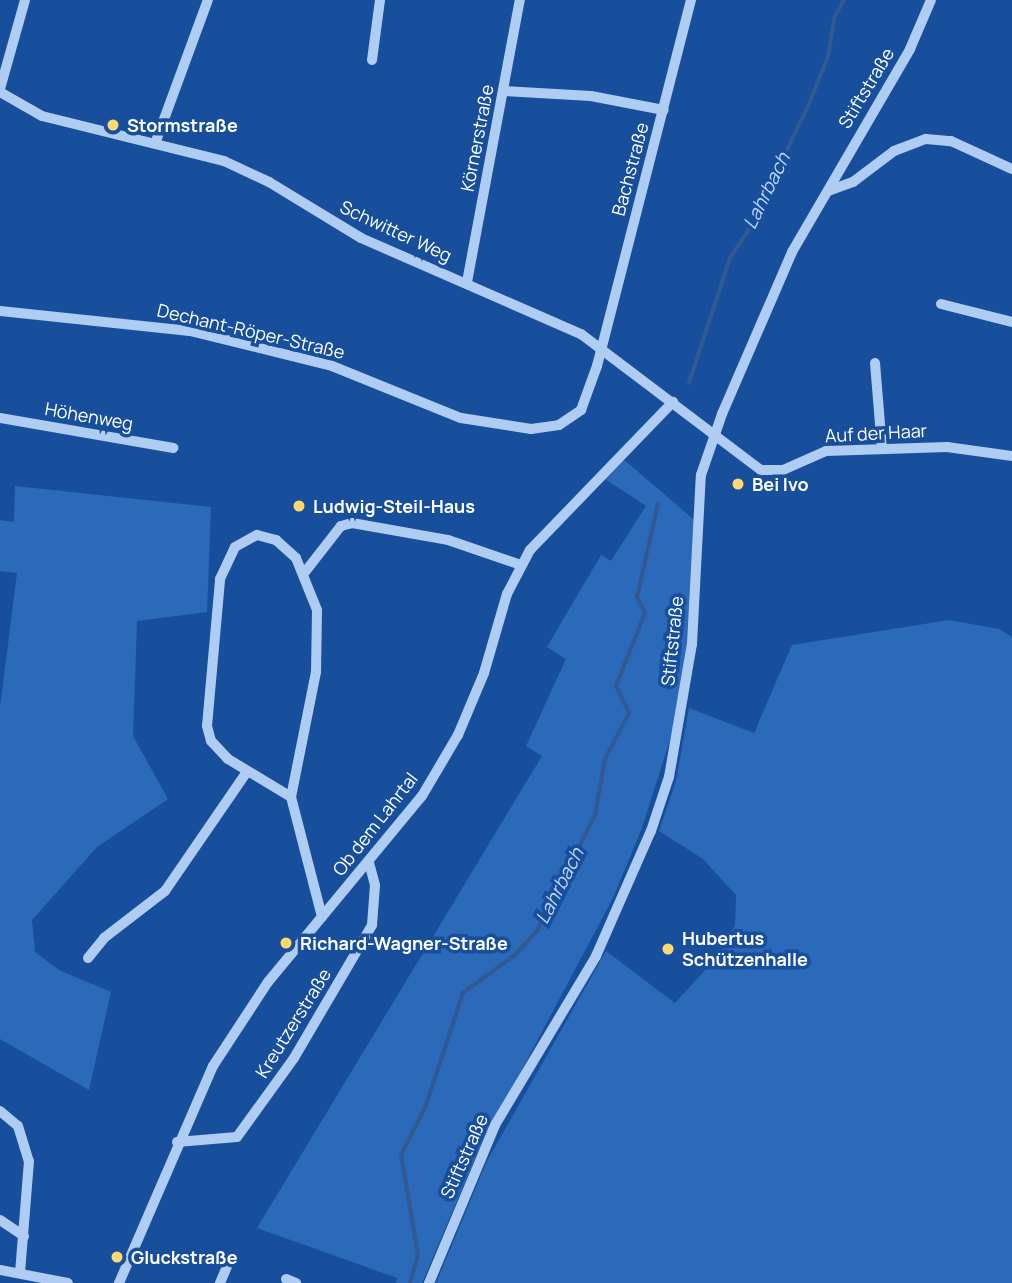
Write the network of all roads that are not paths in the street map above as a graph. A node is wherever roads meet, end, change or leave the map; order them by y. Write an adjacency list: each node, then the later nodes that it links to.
1 (25, 0): 8 (street)
2 (208, 0): 11 (street)
3 (380, 0): 7 (street)
4 (520, 0): 9 (street, Körnerstraße)
5 (691, 0): 10 (street, Bachstraße)
6 (931, 0): 13 (street, Stiftstraße)
7 (372, 60)
8 (0, 91): 11 (street, Schwitter Weg)
9 (504, 91): 10 (street); 14 (street, Körnerstraße)
10 (664, 110): 18 (street, Bachstraße)
11 (156, 141): 14 (street, Schwitter Weg)
12 (1010, 164): 13 (street)
13 (828, 191): 22 (street, Stiftstraße)
14 (467, 282): 18 (street, Schwitter Weg)
15 (942, 304): 17 (street)
16 (0, 311): 18 (street, Dechant-Röper-Straße)
17 (1012, 322)
18 (602, 346): 20 (street, Schwitter Weg)
19 (875, 363): 24 (street)
20 (673, 402): 22 (street, Schwitter Weg); 26 (street, Ob dem Lahrtal)
21 (0, 418): 23 (street, Höhenweg)
22 (714, 436): 24 (street, Auf der Haar); 43 (street, Stiftstraße)
23 (173, 448)
24 (882, 449): 25 (street, Auf der Haar)
25 (1012, 456)
26 (521, 565): 27 (street); 30 (street, Ob dem Lahrtal)
27 (305, 572): 28 (street); 29 (street)
28 (246, 773): 29 (street); 32 (street)
29 (291, 797): 31 (street)
30 (369, 863): 31 (street, Ob dem Lahrtal); 34 (street, Kreutzerstraße)
31 (322, 917): 34 (street, Ob dem Lahrtal)
32 (88, 958)
33 (0, 1111): 36 (street)
34 (177, 1142): 41 (street, Ob dem Lahrtal)
35 (0, 1220): 36 (street)
36 (23, 1236): 39 (street)
37 (229, 1259): 42 (street)
38 (0, 1270): 39 (street)
39 (20, 1272): 40 (street)
40 (68, 1283)
41 (119, 1283)
42 (220, 1283)
43 (429, 1283)

